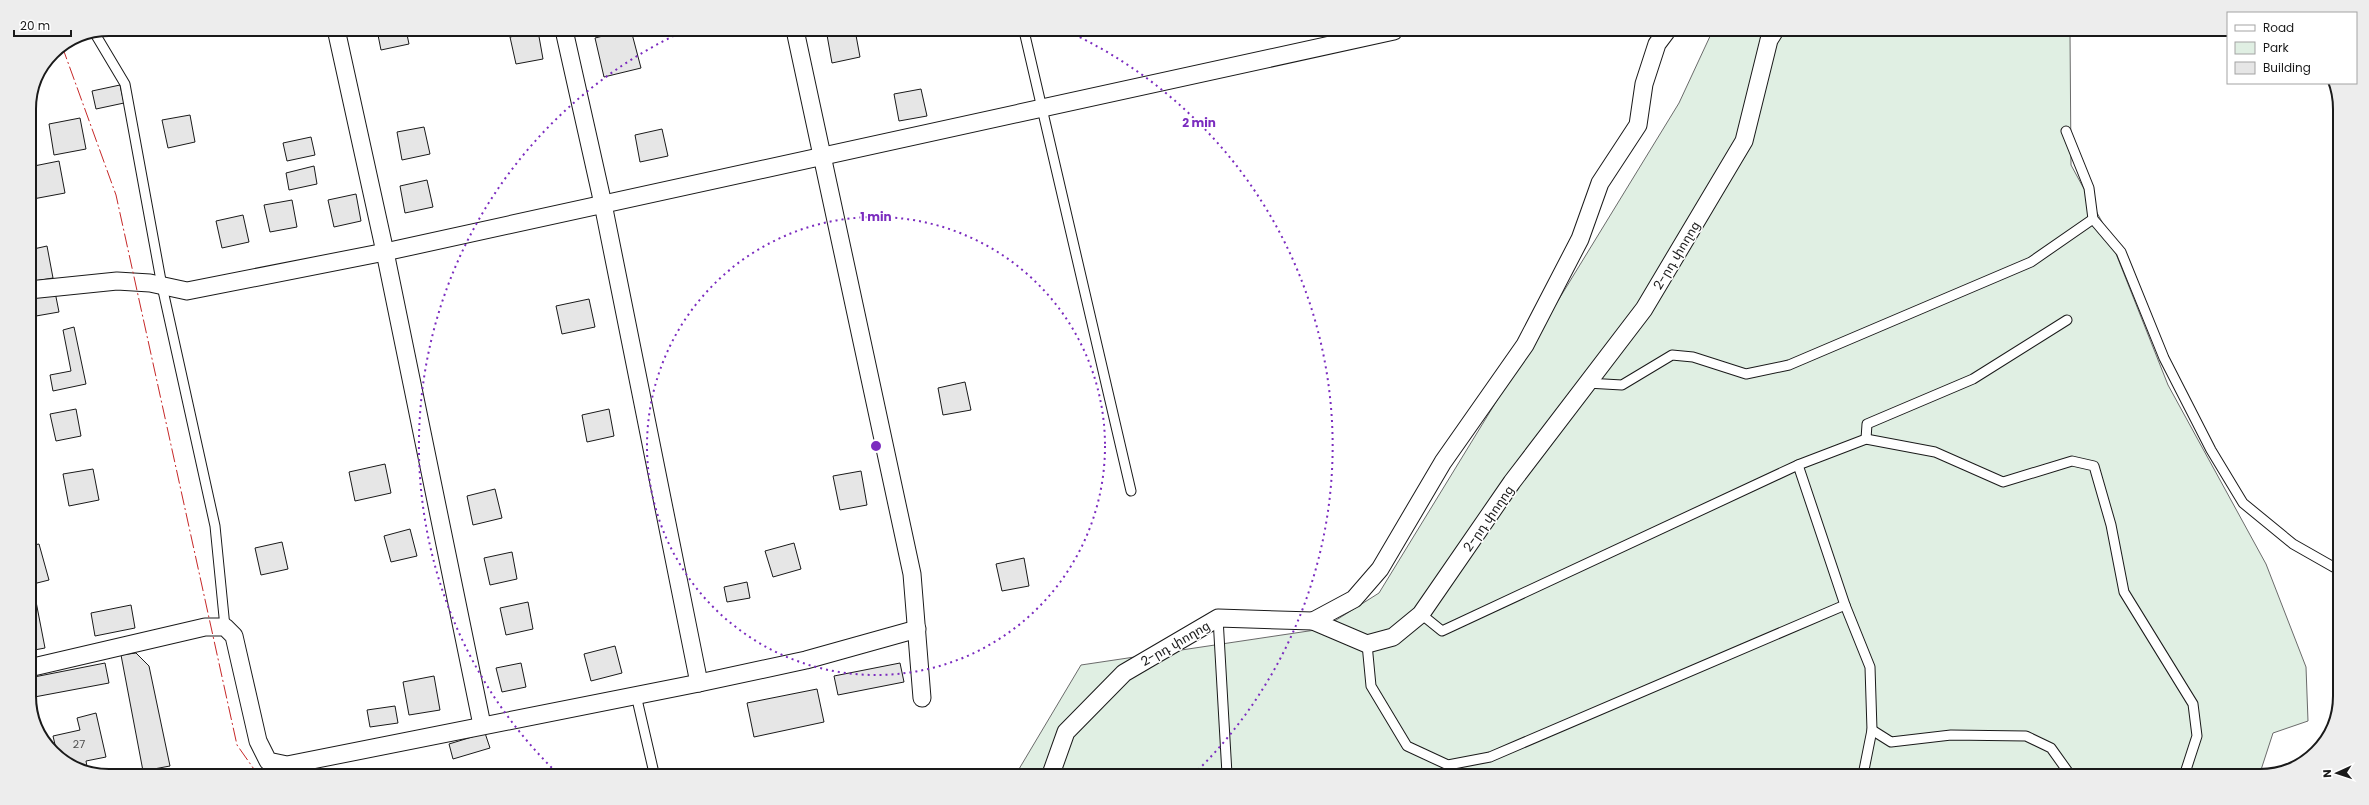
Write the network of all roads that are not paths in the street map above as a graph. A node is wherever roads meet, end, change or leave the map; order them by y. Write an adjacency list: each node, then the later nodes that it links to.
1 (338, 36): 14 (street)
2 (565, 36): 12 (street)
3 (795, 36): 11 (street)
4 (1025, 36): 9 (lane)
5 (1376, 36): 9 (street)
6 (1663, 36): 26 (street)
7 (1772, 36): 18 (street, 2-րդ փողոց)
8 (97, 37): 15 (lane)
9 (1044, 108): 11 (street); 21 (lane)
10 (2066, 131): 13 (lane)
11 (821, 156): 12 (street); 28 (street)
12 (603, 204): 14 (street); 31 (street)
13 (2093, 219): 18 (lane); 22 (lane)
14 (385, 252): 15 (street); 34 (street)
15 (162, 286): 16 (street); 27 (lane)
16 (36, 289)
17 (2067, 320): 19 (lane)
18 (1587, 384): 24 (street, 2-րդ փողոց)
19 (1866, 439): 20 (lane); 41 (lane)
20 (1798, 464): 23 (lane); 24 (lane)
21 (1131, 491)
22 (2333, 567)
23 (1845, 605): 29 (lane); 35 (lane)
24 (1422, 614): 29 (street, 2-րդ փողոց)
25 (1218, 618): 26 (street, 2-րդ փողոց); 37 (street, 2-րդ փողոց); 38 (lane)
26 (1313, 621): 29 (street, 2-րդ փողոց)
27 (225, 627): 30 (street); 34 (street)
28 (917, 629): 31 (street); 33 (street)
29 (1367, 644)
30 (36, 666)
31 (699, 683): 32 (street)
32 (636, 695): 34 (street); 36 (lane)
33 (922, 698)
34 (482, 725)
35 (1872, 730): 39 (lane); 40 (lane)
36 (653, 769)
37 (1053, 769)
38 (1227, 769)
39 (1864, 769)
40 (2066, 769)
41 (2186, 769)

